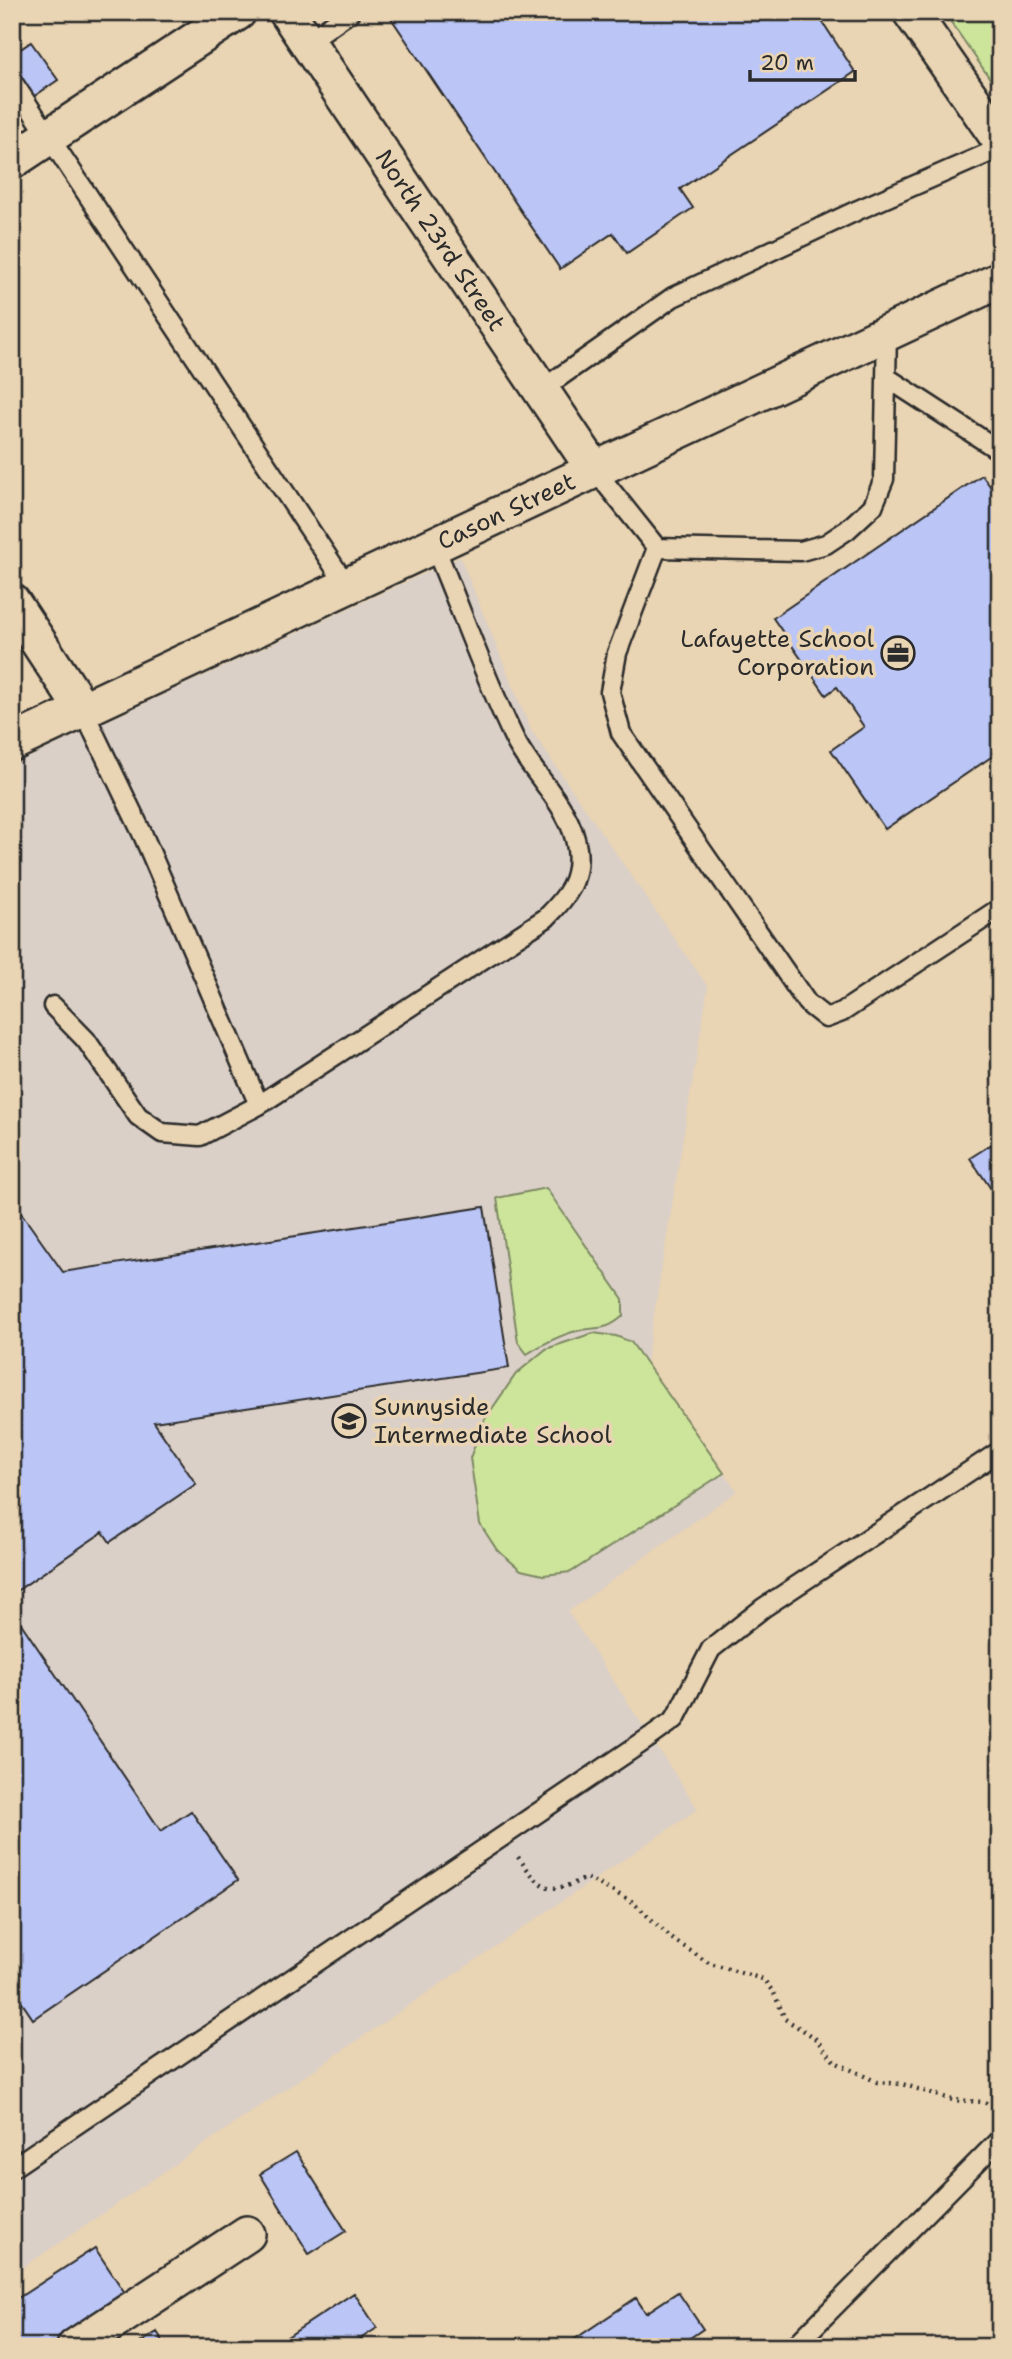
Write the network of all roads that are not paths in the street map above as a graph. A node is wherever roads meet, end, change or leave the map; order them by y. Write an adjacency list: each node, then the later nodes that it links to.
1 (238, 12): 7 (street)
2 (287, 12): 5 (street, North 23rd Street)
3 (351, 12): 5 (lane)
4 (911, 12): 8 (street)
5 (307, 42): 14 (street, North 23rd Street)
6 (12, 81): 7 (lane)
7 (49, 137): 10 (street); 19 (lane)
8 (1000, 140)
9 (1000, 148): 14 (lane)
10 (12, 161)
11 (1000, 280): 12 (street, Cason Street)
12 (887, 331): 13 (lane); 16 (street, Cason Street)
13 (886, 377): 15 (lane); 18 (lane)
14 (541, 390): 16 (street, North 23rd Street)
15 (1000, 451)
16 (594, 468): 17 (street, Cason Street); 18 (lane)
17 (434, 545): 19 (street, Cason Street); 25 (lane)
18 (657, 548): 23 (lane)
19 (347, 586): 21 (street, Cason Street)
20 (12, 602): 21 (street)
21 (83, 710): 22 (street, Cason Street); 25 (lane)
22 (12, 743)
23 (1000, 908)
24 (53, 1006): 25 (lane)
25 (260, 1105)
26 (1000, 1451): 28 (lane)
27 (1000, 2139): 31 (lane)
28 (12, 2168)
29 (247, 2234): 30 (street)
30 (75, 2347)
31 (794, 2347)

